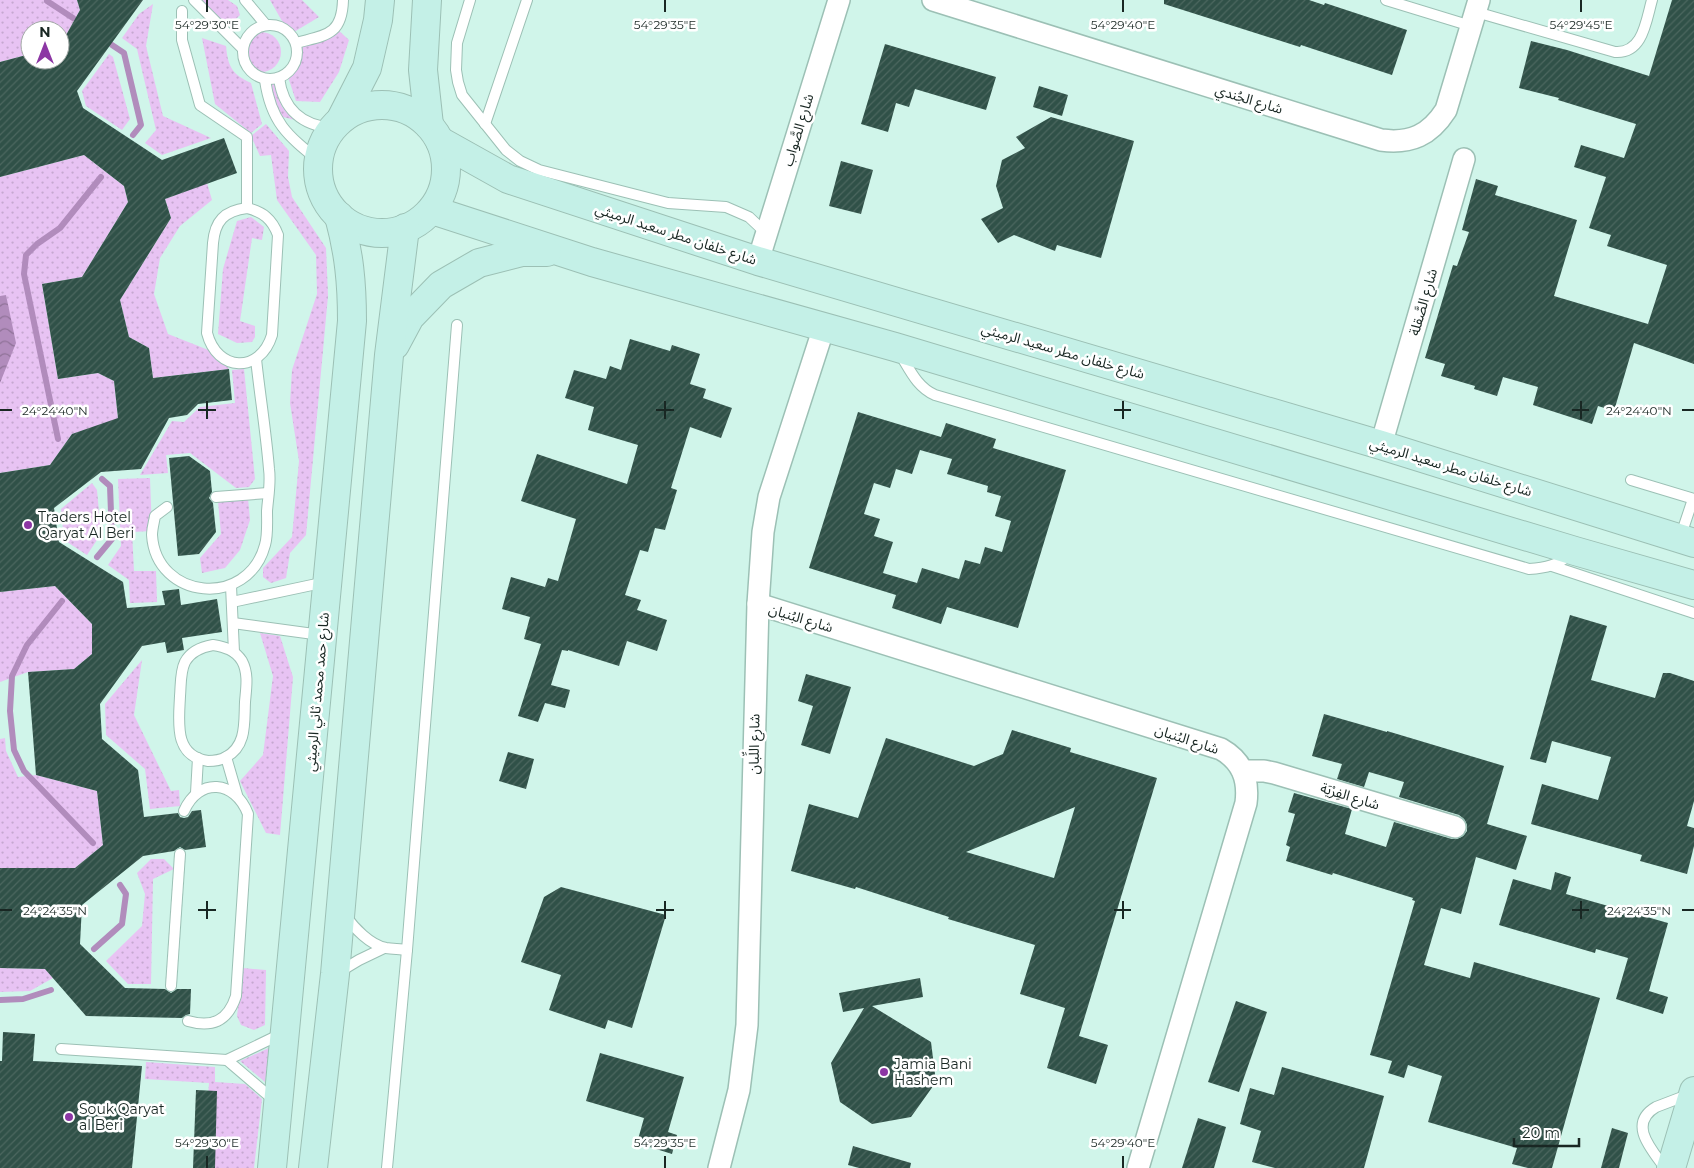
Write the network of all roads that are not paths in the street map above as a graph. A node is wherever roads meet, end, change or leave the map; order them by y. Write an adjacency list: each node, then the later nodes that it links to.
1 (194, 0): 16 (lane)
2 (245, 0): 14 (lane)
3 (343, 0): 15 (lane)
4 (380, 0): 19 (main road)
5 (427, 0): 21 (main road)
6 (470, 0): 20 (lane)
7 (527, 0): 20 (lane)
8 (839, 0): 28 (street, شارع الصَّواب)
9 (933, 0): 13 (street, شارع الجُندي)
10 (1386, 0): 13 (lane)
11 (1652, 0): 13 (lane)
12 (182, 11): 24 (lane)
13 (1475, 13)
14 (266, 25): 15 (lane); 16 (lane)
15 (296, 43): 17 (lane)
16 (242, 48): 18 (lane)
17 (279, 78): 18 (lane); 19 (lane)
18 (265, 80): 23 (lane)
19 (337, 124): 21 (main road); 23 (main road)
20 (485, 124): 28 (lane)
21 (435, 133): 25 (main road); 30 (main road, شارع خلفان مطر سعيد الرميثي)
22 (1464, 159): 36 (street, شارع الصَّقلة)
23 (319, 161): 26 (main road)
24 (247, 208): 35 (lane); 35 (lane)
25 (432, 210): 27 (main road); 29 (main road)
26 (339, 216): 27 (main road); 45 (main road, شارع حمد محمد ثاني الرميثي)
27 (405, 228): 34 (main road)
28 (766, 233): 30 (street, شارع الصَّواب)
29 (566, 252): 32 (main road); 34 (main road)
30 (758, 261): 36 (main road, شارع خلفان مطر سعيد الرميثي)
31 (457, 325): 65 (lane)
32 (824, 327): 33 (main road); 50 (street, شارع اللِّبان)
33 (895, 347): 43 (main road); 44 (lane)
34 (389, 355): 63 (main road)
35 (256, 359): 38 (lane)
36 (1381, 445): 42 (main road, شارع خلفان مطر سعيد الرميثي)
37 (1631, 480): 40 (lane)
38 (268, 493): 39 (lane); 48 (lane)
39 (216, 497)
40 (1693, 499): 42 (lane)
41 (166, 507): 48 (lane)
42 (1687, 541)
43 (1575, 551): 44 (lane); 46 (main road)
44 (1552, 566): 46 (lane)
45 (326, 582): 49 (lane); 53 (main road, شارع حمد محمد ثاني الرميثي)
46 (1637, 582): 47 (main road); 51 (lane)
47 (1694, 585)
48 (232, 586): 49 (lane)
49 (232, 602): 52 (lane)
50 (758, 604): 57 (street, شارع البُنيان); 77 (street, شارع اللِّبان)
51 (1694, 613)
52 (233, 623): 53 (lane); 54 (lane)
53 (322, 635): 69 (main road, شارع حمد محمد ثاني الرميثي)
54 (234, 652): 55 (lane); 56 (lane)
55 (226, 757): 56 (lane); 59 (lane)
56 (198, 758): 58 (lane)
57 (1244, 771): 61 (street, شارع الفِرْيَة); 78 (street)
58 (196, 793): 59 (lane); 60 (lane)
59 (237, 795): 68 (lane)
60 (184, 811)
61 (1455, 828)
62 (180, 854): 67 (lane)
63 (340, 909): 64 (lane); 66 (main road)
64 (384, 948): 65 (lane); 66 (lane)
65 (406, 950): 76 (lane)
66 (335, 974): 75 (main road)
67 (171, 986)
68 (188, 1021)
69 (285, 1033): 71 (lane); 73 (main road, شارع حمد محمد ثاني الرميثي)
70 (61, 1049): 71 (lane)
71 (226, 1060): 73 (lane)
72 (1694, 1092): 79 (lane); 80 (main road)
73 (279, 1104): 74 (main road, شارع حمد محمد ثاني الرميثي)
74 (272, 1168)
75 (313, 1168)
76 (387, 1168)
77 (719, 1168)
78 (1138, 1168)
79 (1665, 1168)
80 (1671, 1168)

